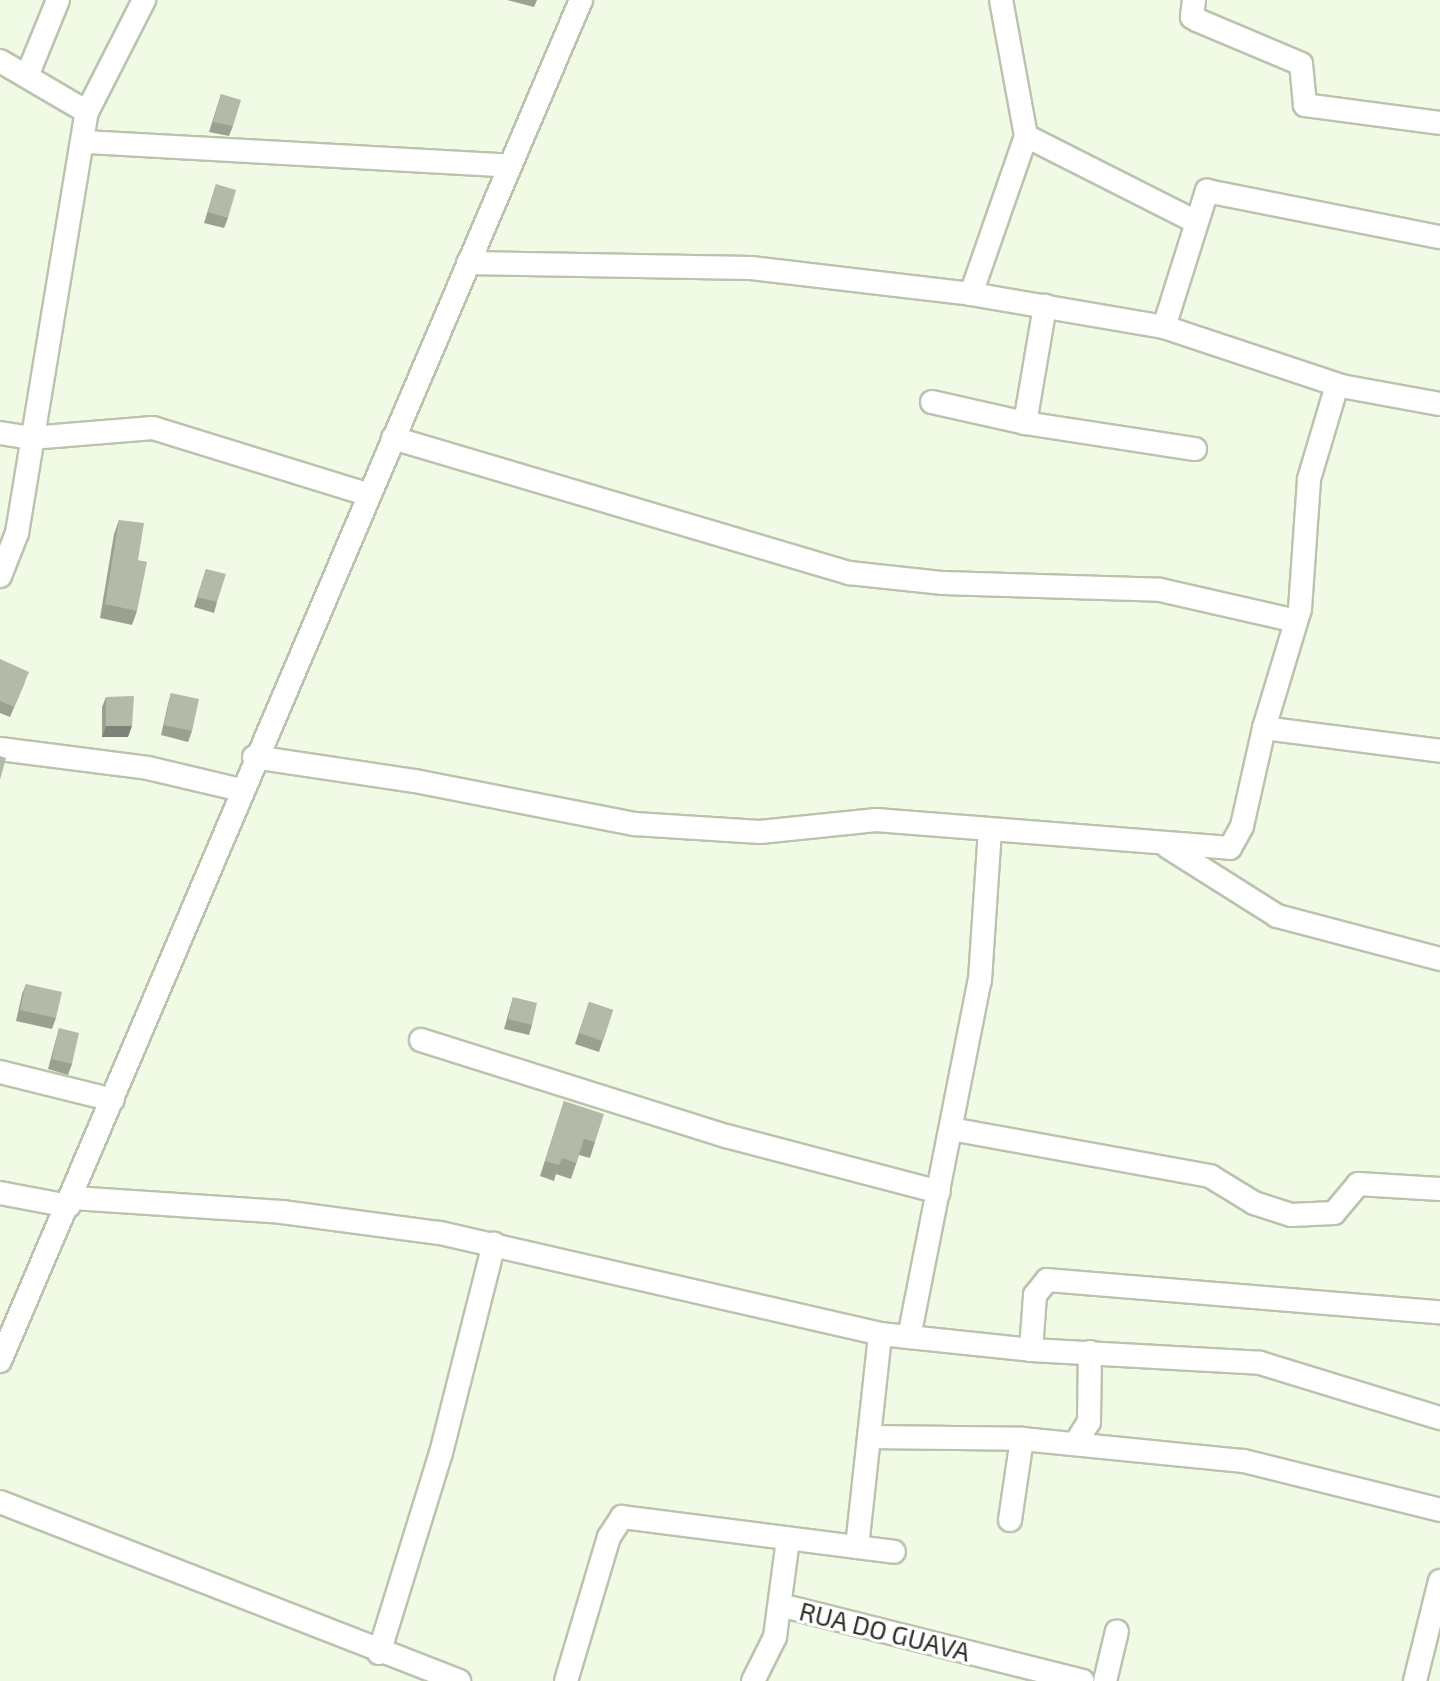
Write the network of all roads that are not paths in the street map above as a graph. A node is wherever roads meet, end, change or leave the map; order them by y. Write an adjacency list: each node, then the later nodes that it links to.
1 (58, 0): 7 (street)
2 (144, 0): 8 (street)
3 (581, 0): 12 (street)
4 (1001, 0): 10 (street)
5 (1194, 0): 9 (street)
6 (0, 61): 7 (street)
7 (27, 76): 8 (street)
8 (87, 112): 11 (street)
9 (1440, 123)
10 (1026, 136): 13 (street); 16 (street)
11 (86, 142): 12 (street); 24 (street)
12 (509, 166): 15 (street)
13 (1194, 221): 14 (street); 18 (street)
14 (1440, 237)
15 (468, 263): 16 (street); 25 (street)
16 (971, 294): 17 (street)
17 (1045, 306): 18 (street); 22 (street)
18 (1164, 327): 19 (street)
19 (1337, 385): 21 (street); 29 (street)
20 (932, 402): 22 (street)
21 (1440, 404)
22 (1025, 423): 26 (street)
23 (0, 433): 24 (street)
24 (31, 438): 27 (street); 28 (street)
25 (393, 438): 27 (street); 29 (street)
26 (1195, 449)
27 (369, 495): 33 (street)
28 (0, 576)
29 (1296, 621): 30 (street)
30 (1264, 728): 32 (street); 36 (street)
31 (0, 749): 34 (street)
32 (1440, 751)
33 (254, 757): 34 (street); 35 (street)
34 (241, 790): 40 (street)
35 (990, 831): 36 (street); 41 (street)
36 (1167, 846): 37 (street)
37 (1440, 959)
38 (421, 1040): 43 (street)
39 (0, 1072): 40 (street)
40 (113, 1100): 45 (street)
41 (951, 1129): 42 (street); 43 (street)
42 (1440, 1189)
43 (939, 1192): 49 (street)
44 (0, 1193): 45 (street)
45 (71, 1202): 46 (street); 50 (street)
46 (494, 1244): 48 (street); 69 (street)
47 (1440, 1312): 51 (street)
48 (880, 1334): 49 (street); 56 (street)
49 (909, 1337): 51 (street)
50 (5, 1339): 53 (street)
51 (1031, 1350): 52 (street)
52 (1090, 1352): 54 (street); 55 (street)
53 (0, 1361)
54 (1440, 1418)
55 (1089, 1422): 58 (street); 59 (street)
56 (869, 1437): 57 (street); 64 (street)
57 (1022, 1439): 58 (street); 62 (street)
58 (1075, 1444): 59 (street)
59 (1110, 1446): 61 (street)
60 (0, 1502): 69 (street)
61 (1440, 1510)
62 (1010, 1520)
63 (788, 1539): 64 (street); 67 (street); 72 (street)
64 (857, 1547): 65 (street)
65 (894, 1552)
66 (1440, 1581): 76 (street)
67 (780, 1605): 73 (street); 74 (street, RUA DO GUAVA)
68 (1117, 1631): 75 (street)
69 (379, 1653): 70 (street)
70 (424, 1675): 71 (street)
71 (459, 1681)
72 (566, 1681)
73 (753, 1681)
74 (1083, 1681)
75 (1105, 1681)
76 (1415, 1681)

